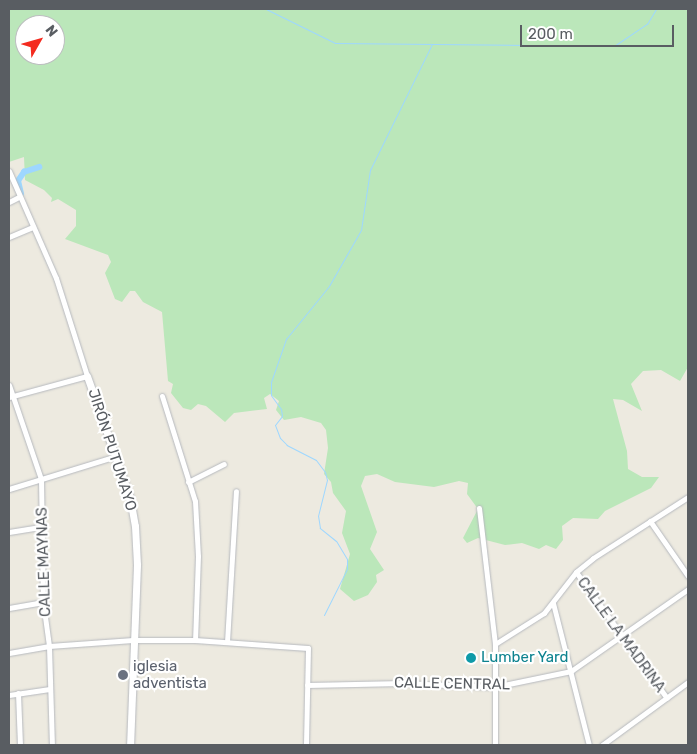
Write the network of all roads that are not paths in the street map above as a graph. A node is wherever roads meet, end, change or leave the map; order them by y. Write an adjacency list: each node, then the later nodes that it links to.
1 (9, 170): 2 (street, JIRÓN PUTUMAYO)
2 (19, 198): 3 (street); 4 (street, JIRÓN PUTUMAYO)
3 (9, 202)
4 (33, 227): 5 (street); 6 (street, JIRÓN PUTUMAYO)
5 (9, 237)
6 (87, 376): 9 (street); 10 (street, JIRÓN PUTUMAYO)
7 (9, 385): 9 (street, CALLE MAYNAS)
8 (162, 396): 13 (street)
9 (11, 397): 12 (street, CALLE MAYNAS)
10 (116, 456): 12 (street); 28 (street, JIRÓN PUTUMAYO)
11 (224, 464): 13 (street)
12 (42, 479): 14 (street); 19 (street, CALLE MAYNAS)
13 (188, 482): 29 (street)
14 (9, 489)
15 (236, 491): 30 (street)
16 (688, 497): 18 (street)
17 (479, 508): 31 (street)
18 (650, 521): 21 (street); 22 (street)
19 (42, 527): 20 (street); 24 (street, CALLE MAYNAS)
20 (9, 532)
21 (576, 572): 25 (street); 27 (street, CALLE LA MADRINA)
22 (688, 576)
23 (688, 589): 27 (street, CALLE CENTRAL)
24 (43, 602): 26 (street); 32 (street, CALLE MAYNAS)
25 (554, 603): 31 (street); 34 (street)
26 (9, 608)
27 (623, 636): 34 (street, CALLE CENTRAL); 41 (street, CALLE LA MADRINA)
28 (133, 640): 29 (street); 32 (street); 44 (street, JIRÓN PUTUMAYO)
29 (195, 640): 30 (street)
30 (227, 642): 36 (street)
31 (495, 644): 37 (street)
32 (49, 646): 33 (street); 38 (street, CALLE MAYNAS)
33 (9, 653)
34 (571, 671): 37 (street, CALLE CENTRAL); 47 (street)
35 (688, 682): 41 (street)
36 (308, 685): 37 (street, CALLE CENTRAL); 45 (street)
37 (494, 687): 46 (street)
38 (50, 689): 39 (street); 43 (street, CALLE MAYNAS)
39 (18, 694): 40 (street); 42 (street)
40 (9, 695)
41 (667, 698): 48 (street)
42 (20, 745)
43 (52, 745)
44 (130, 745)
45 (306, 745)
46 (495, 745)
47 (589, 745)
48 (602, 745)

